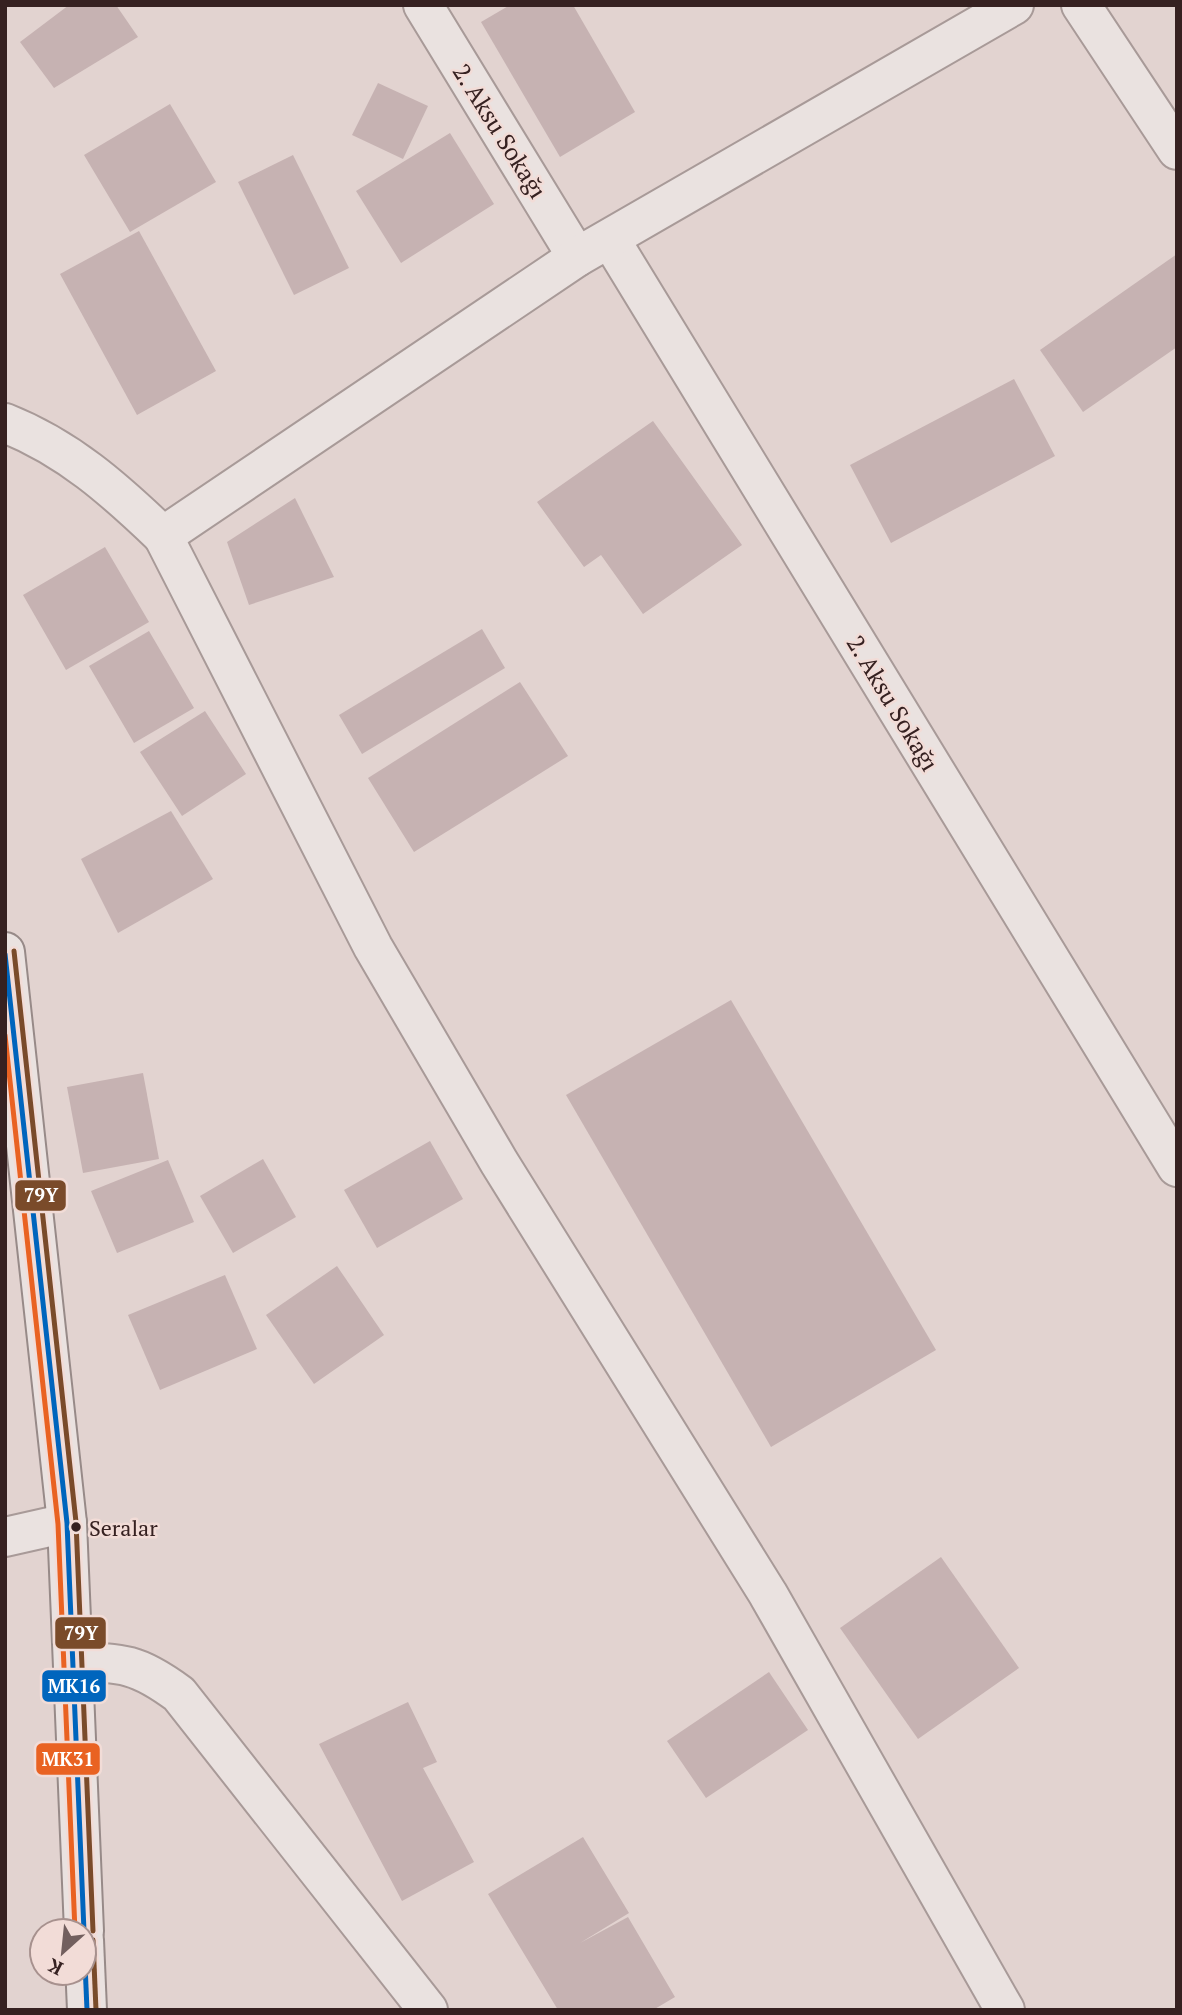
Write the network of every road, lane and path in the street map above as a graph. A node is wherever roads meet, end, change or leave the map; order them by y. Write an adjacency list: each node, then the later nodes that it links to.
1 (423, 5): 5 (street, 2. Aksu Sokağı)
2 (1014, 5): 5 (street)
3 (1081, 5): 4 (street)
4 (1177, 150)
5 (594, 248): 7 (street); 9 (street, 2. Aksu Sokağı)
6 (5, 423): 7 (street)
7 (163, 536): 17 (street)
8 (5, 952): 10 (street)
9 (1177, 1167)
10 (67, 1523): 11 (street); 12 (street)
11 (5, 1537)
12 (73, 1662): 13 (street); 16 (street)
13 (83, 1917)
14 (86, 1987): 15 (street)
15 (87, 2010)
16 (428, 2010)
17 (1005, 2010)

